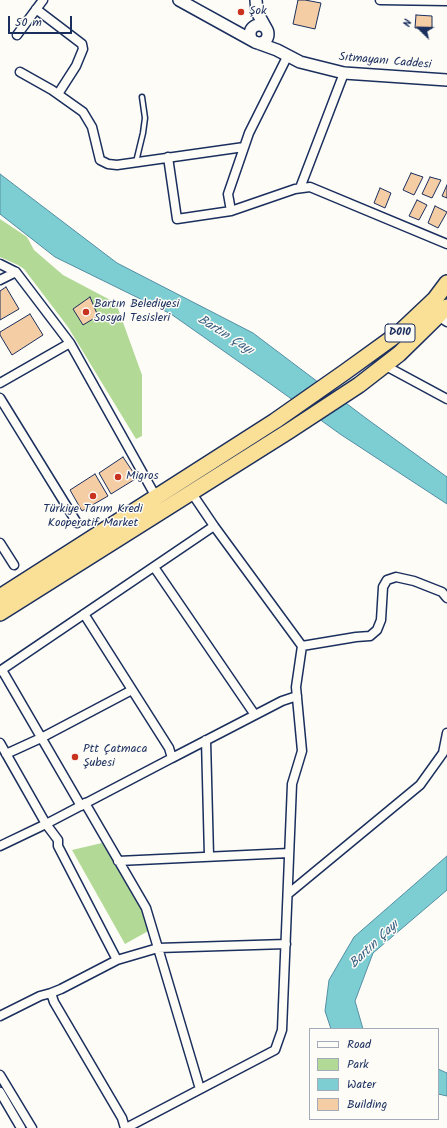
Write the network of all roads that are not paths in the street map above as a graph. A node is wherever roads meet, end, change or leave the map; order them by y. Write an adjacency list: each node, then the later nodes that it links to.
1 (42, 0): 6 (street)
2 (179, 0): 9 (street, Sıtmayanı Caddesi)
3 (256, 0): 7 (street)
4 (380, 0): 5 (street)
5 (447, 1)
6 (36, 9): 8 (street); 15 (street)
7 (266, 28): 9 (street); 10 (street)
8 (17, 35)
9 (255, 42): 10 (street, Sıtmayanı Caddesi)
10 (277, 50): 11 (street, Sıtmayanı Caddesi)
11 (288, 57): 13 (street, Sıtmayanı Caddesi); 17 (street)
12 (20, 72): 15 (street)
13 (344, 74): 14 (street, Sıtmayanı Caddesi); 20 (street)
14 (447, 80)
15 (58, 94): 19 (street)
16 (142, 97): 19 (lane)
17 (244, 147): 18 (street); 21 (street)
18 (168, 157): 19 (street); 21 (street)
19 (136, 162)
20 (300, 188): 21 (street); 22 (street)
21 (231, 211)
22 (447, 244)
23 (0, 264): 24 (street)
24 (16, 272): 25 (street); 28 (street)
25 (0, 280)
26 (447, 284): 34 (highway, D010)
27 (444, 315): 29 (highway, D010)
28 (70, 343): 30 (street); 34 (street)
29 (384, 365): 32 (street); 33 (highway, D010)
30 (0, 383)
31 (0, 398): 35 (street)
32 (447, 399)
33 (191, 492): 36 (street); 40 (highway, D010)
34 (156, 497): 40 (highway, D010)
35 (77, 523)
36 (214, 526): 39 (street); 45 (street)
37 (0, 544): 38 (street)
38 (14, 565)
39 (154, 567): 44 (street); 49 (street)
40 (22, 592): 41 (highway); 43 (highway)
41 (0, 597)
42 (447, 598): 45 (street)
43 (0, 613)
44 (84, 614): 46 (street); 47 (street)
45 (302, 646): 48 (street)
46 (1, 670): 51 (street)
47 (132, 690): 51 (street); 55 (street)
48 (297, 696): 49 (street); 59 (street)
49 (255, 715): 52 (street)
50 (447, 733): 62 (street)
51 (41, 738): 54 (street); 56 (street)
52 (206, 740): 55 (street); 60 (street)
53 (0, 743): 54 (street)
54 (6, 754): 57 (street)
55 (172, 758): 56 (street)
56 (83, 805): 57 (street); 61 (street)
57 (46, 824): 58 (street); 65 (street)
58 (0, 846)
59 (289, 853): 60 (street); 62 (street)
60 (208, 856): 61 (street)
61 (118, 861): 64 (street)
62 (288, 894): 63 (street)
63 (286, 944): 64 (street); 69 (street)
64 (158, 948): 65 (street); 69 (street)
65 (117, 960): 66 (street)
66 (51, 993): 67 (street); 73 (street)
67 (0, 1016)
68 (0, 1074): 72 (street)
69 (200, 1089): 73 (street)
70 (0, 1092): 71 (street)
71 (21, 1128)
72 (32, 1128)
73 (125, 1128)

